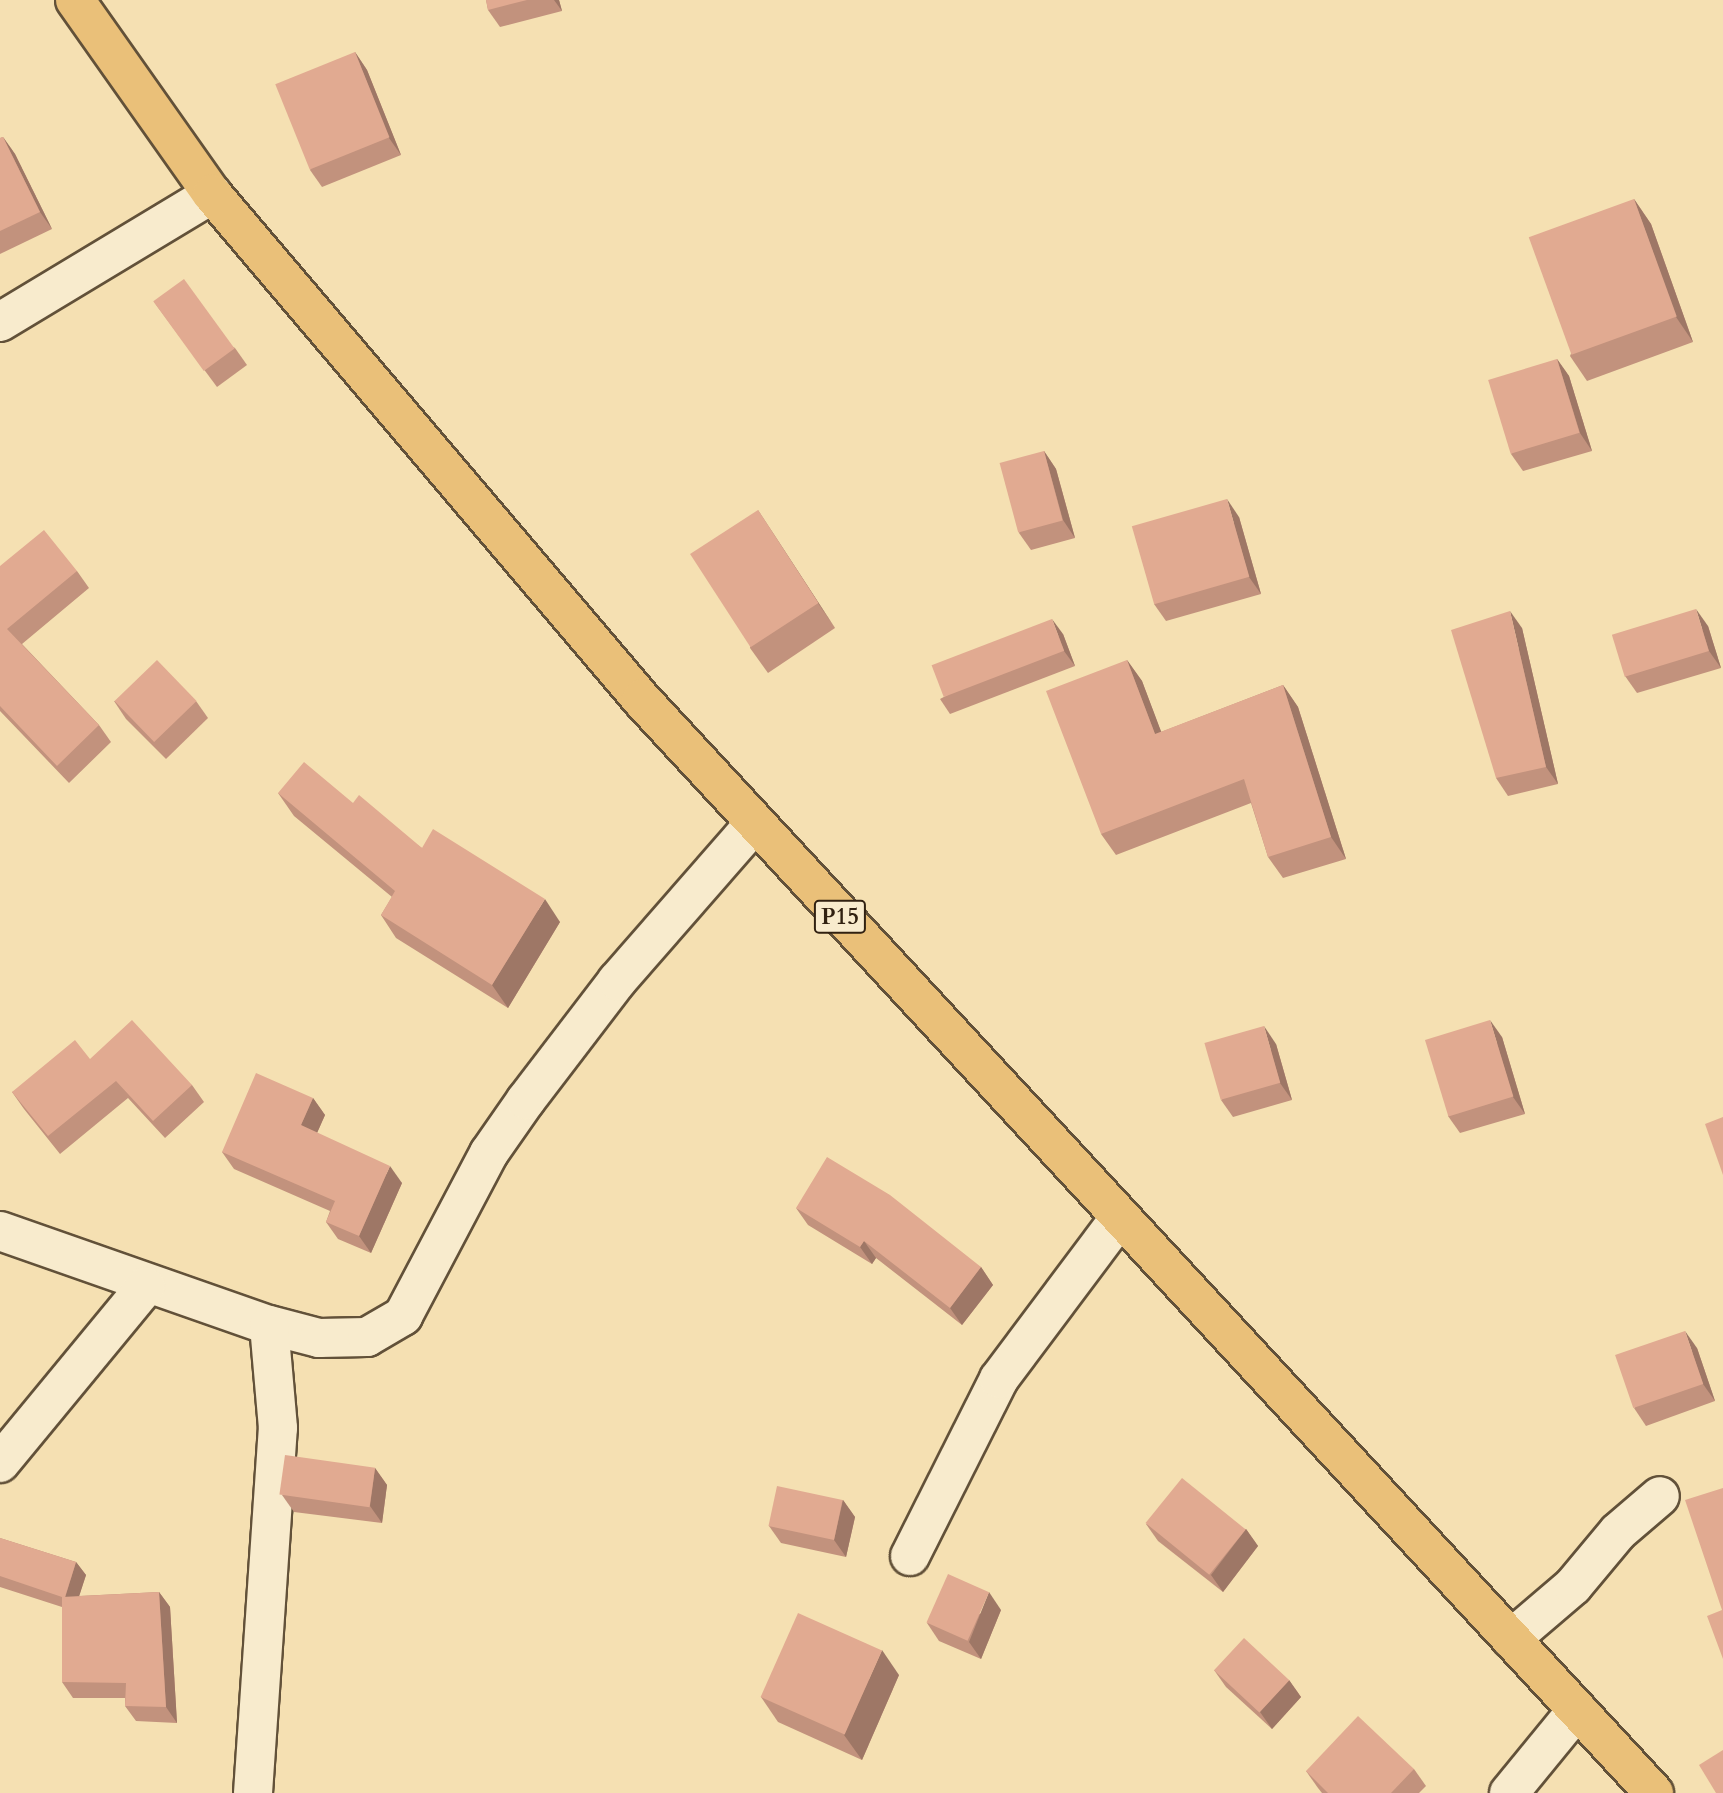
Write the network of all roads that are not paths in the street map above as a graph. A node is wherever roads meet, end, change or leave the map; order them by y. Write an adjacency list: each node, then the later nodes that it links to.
1 (75, 0): 2 (main road, P15)
2 (212, 194): 3 (street); 4 (main road, P15)
3 (0, 322)
4 (754, 824): 5 (main road, P15); 8 (street)
5 (1120, 1217): 11 (street); 12 (main road, P15)
6 (0, 1231): 7 (street)
7 (146, 1286): 8 (street); 9 (street)
8 (269, 1325): 14 (street)
9 (0, 1463)
10 (1660, 1496): 12 (street)
11 (910, 1556)
12 (1511, 1639): 13 (main road, P15)
13 (1577, 1710): 15 (street); 16 (main road, P15)
14 (253, 1793)
15 (1509, 1793)
16 (1654, 1793)

